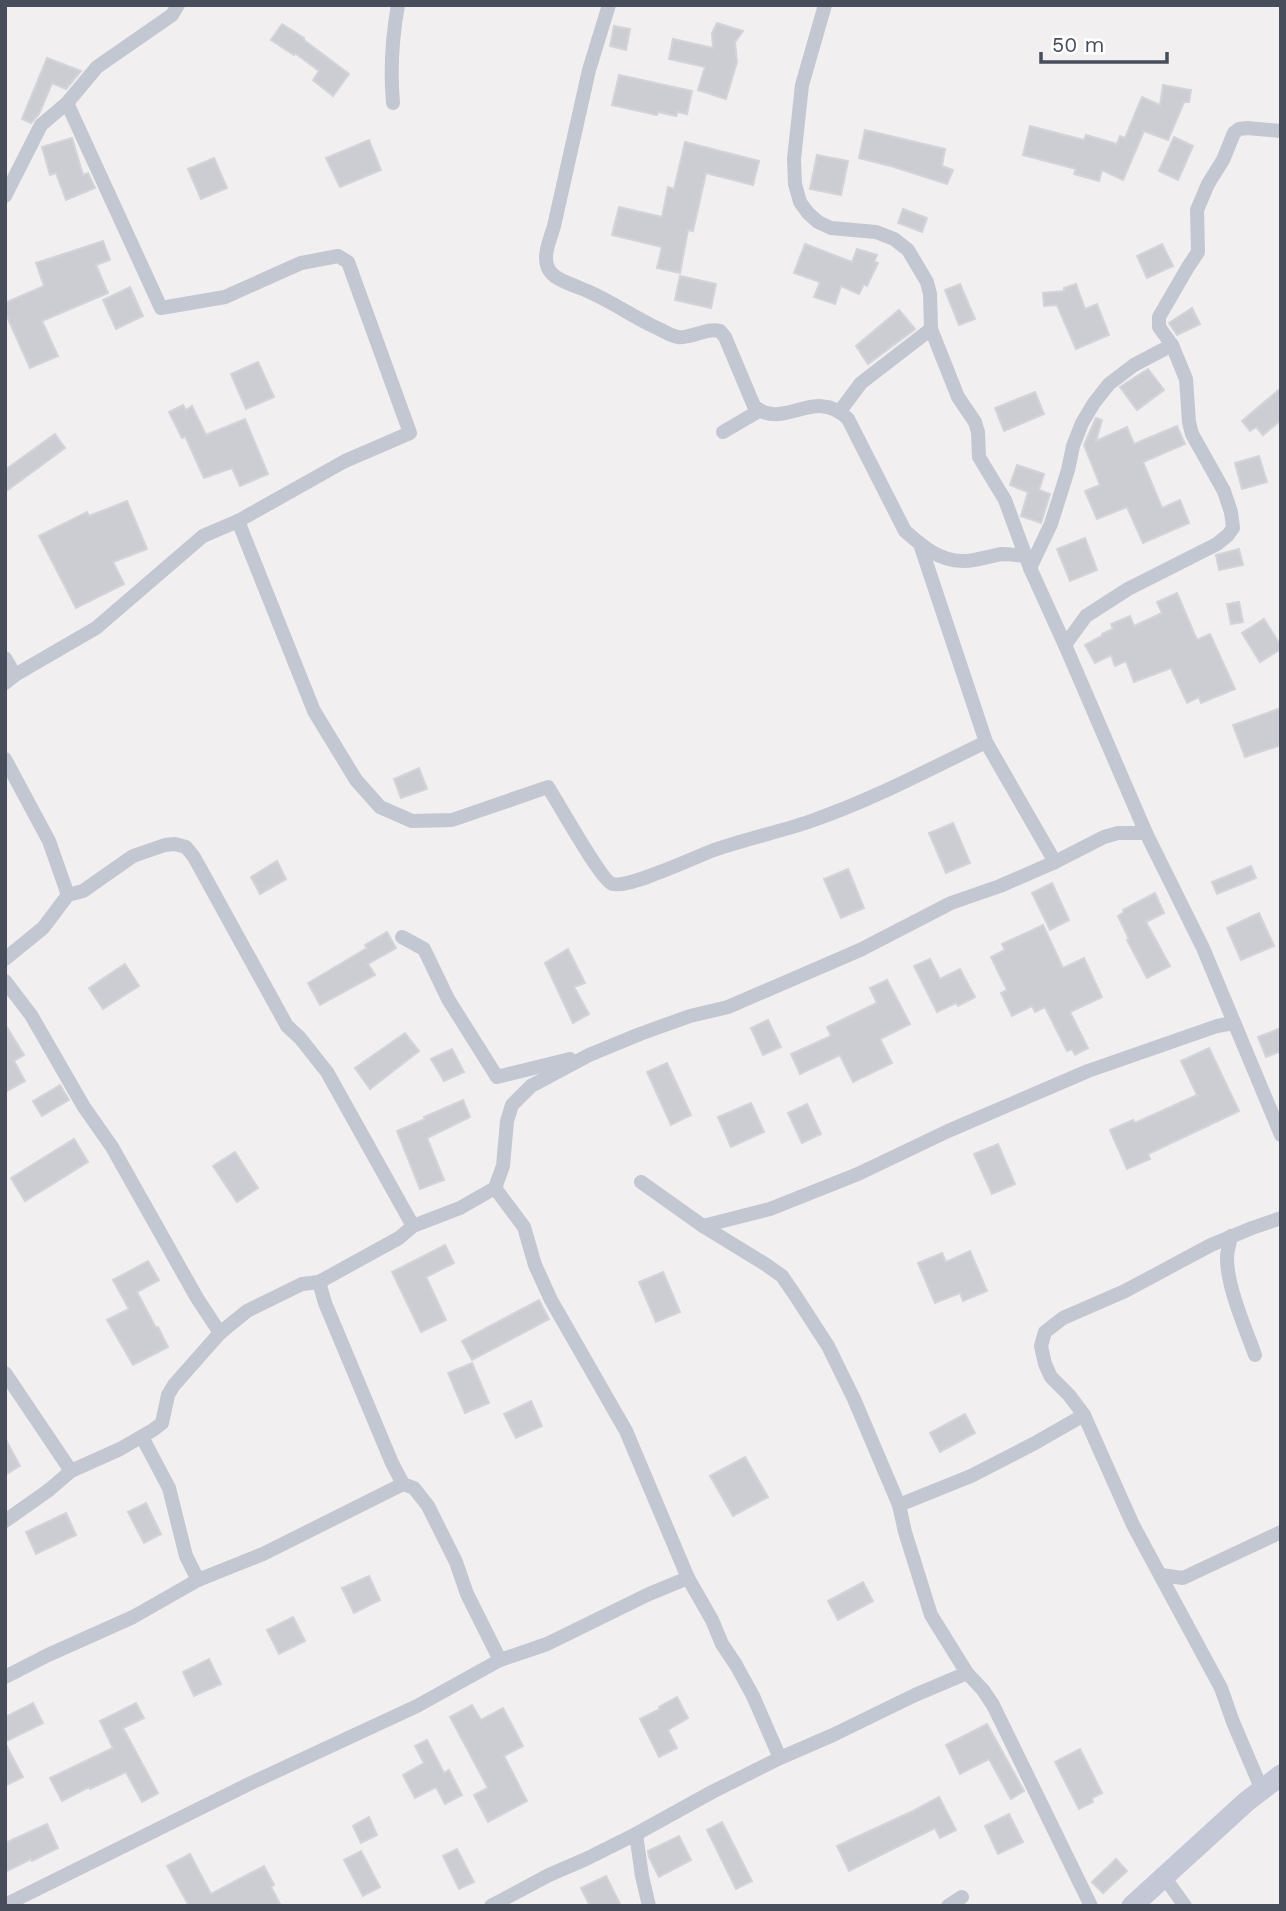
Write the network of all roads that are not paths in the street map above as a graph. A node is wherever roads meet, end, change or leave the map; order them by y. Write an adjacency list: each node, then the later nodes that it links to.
1 (178, 5): 5 (street)
2 (398, 5): 6 (street)
3 (609, 5): 11 (street)
4 (825, 5): 9 (street)
5 (67, 103): 8 (street); 14 (street)
6 (393, 103)
7 (1281, 131): 10 (street)
8 (5, 196)
9 (931, 329): 12 (street); 16 (street)
10 (1172, 345): 16 (street); 17 (street)
11 (759, 411): 12 (street); 13 (street)
12 (840, 411): 15 (street)
13 (723, 432)
14 (238, 521): 19 (street); 20 (street)
15 (920, 544): 16 (street); 20 (street)
16 (1027, 562): 17 (street)
17 (1065, 645): 22 (street)
18 (5, 658): 19 (street)
19 (10, 679)
20 (986, 741): 23 (street)
21 (5, 759): 24 (street)
22 (1146, 833): 23 (street); 28 (street)
23 (1055, 862): 29 (street)
24 (68, 895): 26 (street); 34 (street)
25 (402, 937): 29 (street)
26 (5, 959)
27 (5, 981): 40 (street)
28 (1234, 1023): 30 (street); 35 (street)
29 (589, 1055): 32 (street)
30 (1281, 1135)
31 (641, 1182): 35 (street)
32 (495, 1188): 34 (street); 51 (street)
33 (1281, 1218): 36 (street)
34 (413, 1226): 39 (street)
35 (703, 1226): 47 (street)
36 (1231, 1236): 37 (street); 38 (street)
37 (1211, 1245): 38 (street); 43 (street)
38 (1227, 1258): 41 (street)
39 (319, 1282): 40 (street); 46 (street)
40 (220, 1333): 44 (street)
41 (1255, 1355)
42 (5, 1373): 45 (street)
43 (1084, 1415): 47 (street); 50 (street)
44 (142, 1437): 45 (street); 53 (street)
45 (71, 1471): 48 (street)
46 (403, 1484): 53 (street); 55 (street)
47 (900, 1505): 56 (street)
48 (5, 1521)
49 (1281, 1532): 52 (street)
50 (1161, 1575): 52 (street); 54 (street)
51 (688, 1578): 55 (street); 58 (street)
52 (1183, 1578): 54 (street)
53 (198, 1580): 57 (street)
54 (1174, 1602): 60 (street)
55 (500, 1660): 64 (street)
56 (967, 1673): 58 (street); 68 (street)
57 (5, 1677)
58 (780, 1758): 61 (street)
59 (1281, 1775): 60 (street)
60 (1262, 1790): 62 (street)
61 (636, 1834): 65 (street); 66 (street)
62 (1165, 1878): 69 (street); 70 (street)
63 (961, 1897): 67 (street)
64 (5, 1905)
65 (491, 1906)
66 (649, 1906)
67 (948, 1906)
68 (1091, 1906)
69 (1132, 1906)
70 (1185, 1906)

